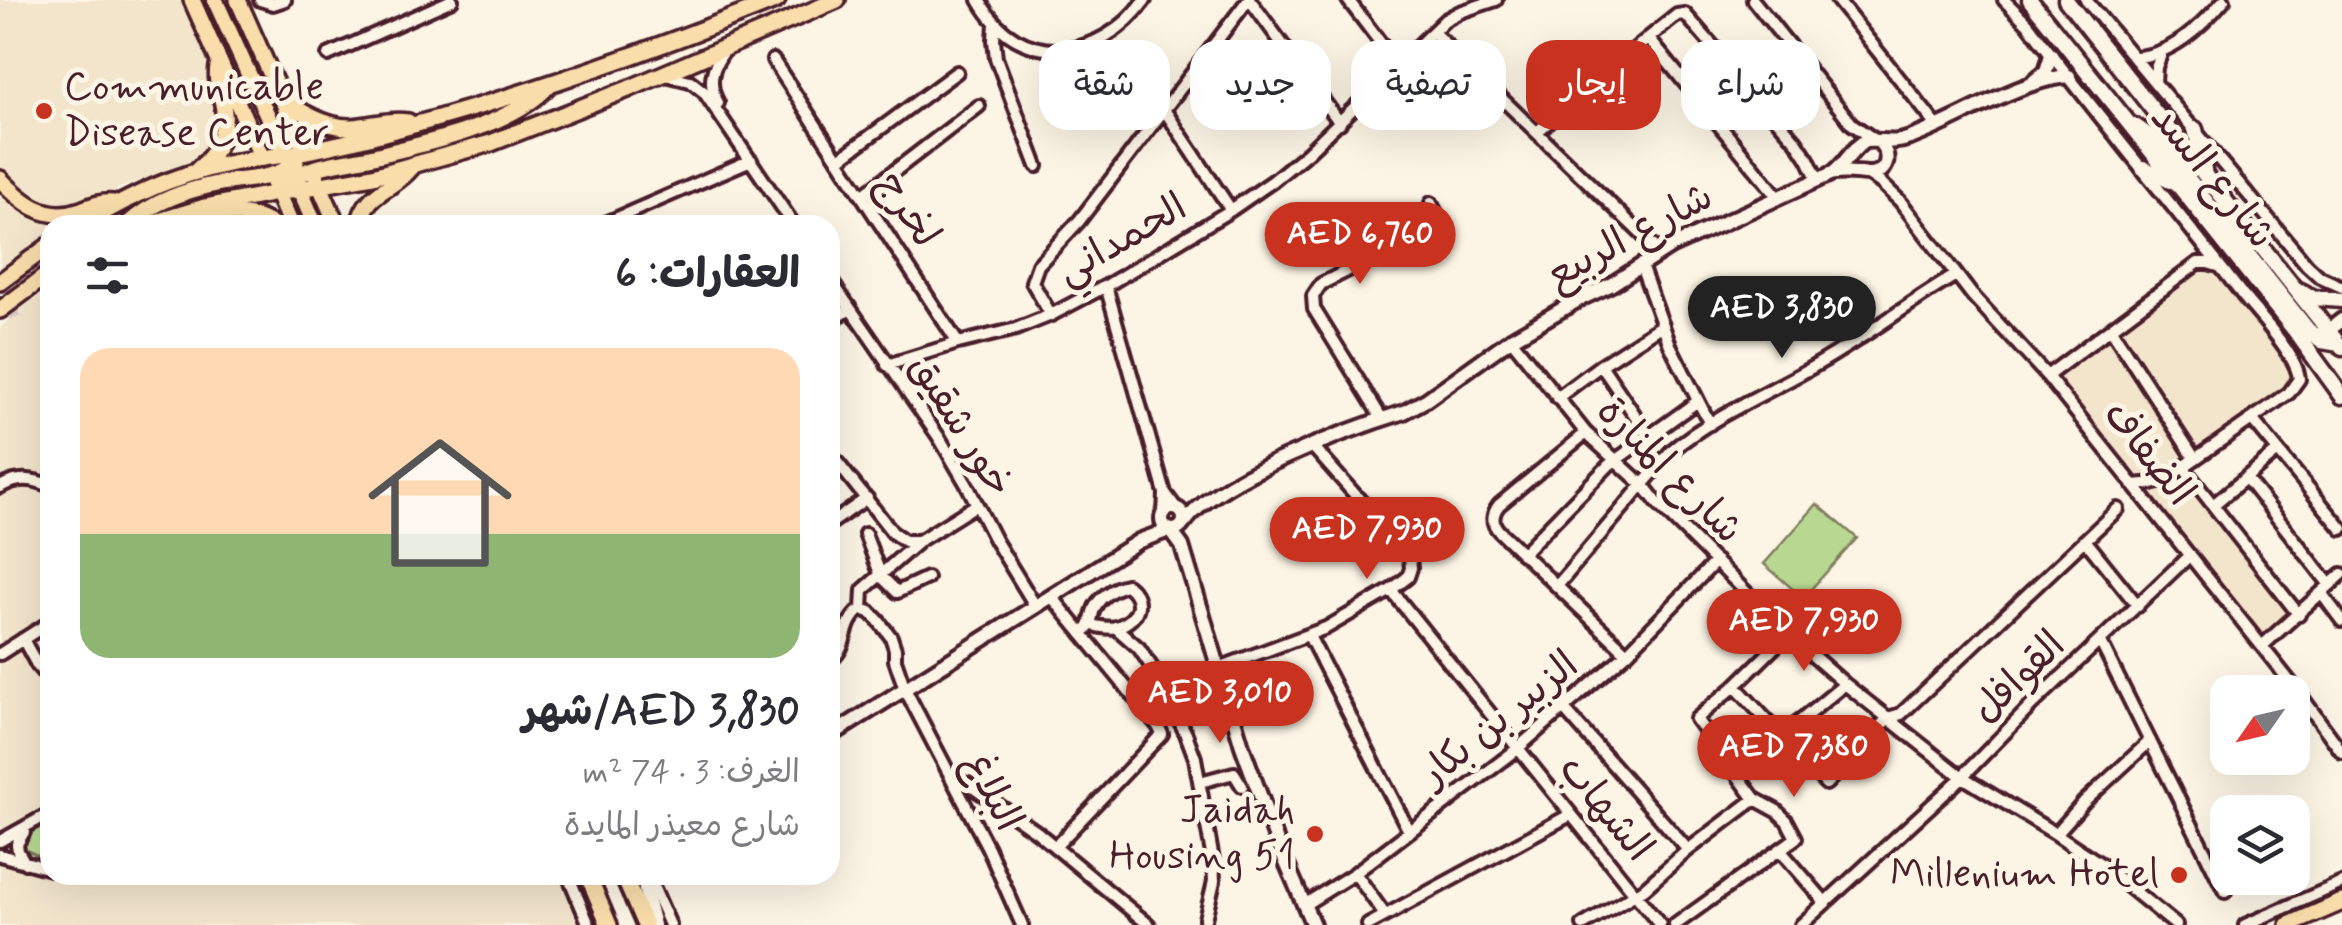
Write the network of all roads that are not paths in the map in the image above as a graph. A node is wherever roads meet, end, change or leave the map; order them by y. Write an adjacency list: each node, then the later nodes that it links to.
1 (192, 0): 34 (main road)
2 (215, 0): 66 (main road)
3 (238, 0): 41 (main road)
4 (285, 0): 21 (street)
5 (452, 0): 30 (street)
6 (777, 0): 39 (main road)
7 (838, 0): 28 (main road)
8 (979, 0): 23 (street)
9 (1145, 0): 23 (street)
10 (1249, 0): 42 (street); 47 (street)
11 (1348, 0): 26 (street)
12 (1496, 0): 24 (street, الحمداني)
13 (1753, 0): 55 (street)
14 (1837, 0): 50 (street)
15 (2004, 0): 31 (street, شارع السد)
16 (2030, 0): 46 (main road, شارع السد)
17 (2066, 0): 69 (main road, شارع السد)
18 (2086, 0): 32 (street, شارع السد)
19 (2210, 0): 22 (street)
20 (2224, 0): 22 (street)
21 (265, 2)
22 (2212, 14): 29 (street)
23 (996, 23): 62 (street)
24 (1433, 32): 27 (street, الحمداني); 53 (street)
25 (1649, 38): 53 (street); 71 (street); 76 (street)
26 (1378, 40)
27 (1425, 40)
28 (727, 47): 36 (main road); 49 (street)
29 (2162, 52): 32 (street); 38 (street)
30 (328, 55)
31 (2051, 55): 37 (street, شارع السد); 40 (street)
32 (2134, 57): 38 (street, شارع السد)
33 (772, 60): 60 (street, لخرج)
34 (220, 62): 58 (main road); 65 (main road)
35 (956, 72): 60 (street)
36 (662, 74): 49 (street); 63 (main road)
37 (2069, 76): 40 (street); 64 (street, شارع السد)
38 (2155, 82): 51 (street, شارع السد)
39 (550, 83): 48 (main road); 66 (main road)
40 (2028, 86): 50 (street)
41 (280, 94): 48 (main road); 56 (main road)
42 (1170, 103)
43 (979, 106): 75 (street)
44 (1351, 112): 47 (street, الحمداني)
45 (1170, 120): 81 (street)
46 (2126, 121): 72 (main road, شارع السد); 111 (main road)
47 (1340, 123): 81 (street, الحمداني)
48 (416, 124): 56 (main road)
49 (729, 126): 59 (street)
50 (1937, 126): 54 (street)
51 (2196, 129): 69 (main road); 100 (street, شارع السد)
52 (1149, 130): 107 (street)
53 (1537, 132): 93 (street)
54 (1909, 138): 55 (street); 61 (street)
55 (1878, 142): 57 (street); 61 (street)
56 (305, 150): 66 (main road)
57 (1854, 152): 67 (street, شارع الربيع); 68 (street)
58 (262, 158): 65 (main road); 66 (main road)
59 (751, 160): 90 (street); 91 (street)
60 (838, 160): 75 (street, لخرج)
61 (1886, 162): 68 (street); 77 (street, الضفاف)
62 (1037, 166)
63 (412, 167): 73 (main road); 89 (main road)
64 (2143, 168): 72 (main road); 95 (street, شارع السد)
65 (192, 172): 79 (main road)
66 (292, 172): 73 (main road); 74 (main road); 74 (main road); 83 (main road); 87 (main road)
67 (1834, 173): 68 (street, شارع الربيع); 71 (street, شارع الربيع)
68 (1867, 174): 77 (street, الضفاف)
69 (2204, 176): 101 (main road, شارع السد)
70 (0, 179): 79 (main road)
71 (1818, 180): 76 (street, شارع الربيع)
72 (2176, 184): 117 (main road, شارع السد)
73 (320, 186): 88 (main road)
74 (277, 193): 80 (main road); 86 (main road)
75 (862, 196): 113 (street, لخرج)
76 (1778, 197): 93 (street, شارع الربيع)
77 (1900, 201): 96 (street, الضفاف)
78 (1431, 203): 122 (street)
79 (117, 204): 82 (main road)
80 (205, 207): 84 (main road); 85 (main road)
81 (1232, 210): 99 (street, الحمداني)
82 (99, 215)
83 (140, 215)
84 (179, 215)
85 (254, 215)
86 (287, 215)
87 (311, 215)
88 (333, 215)
89 (361, 215)
90 (624, 215)
91 (787, 215)
92 (40, 252): 98 (main road)
93 (1661, 252): 94 (street, شارع الربيع)
94 (1642, 266): 109 (street); 112 (street, شارع الربيع)
95 (2221, 267): 110 (street); 123 (street, شارع السد)
96 (1956, 275): 118 (street, الضفاف); 124 (street)
97 (40, 280): 105 (main road)
98 (0, 282)
99 (1106, 286): 107 (street, الحمداني); 143 (street)
100 (2342, 287)
101 (2296, 289): 103 (main road); 111 (main road, شارع السد)
102 (840, 294): 104 (street, خور شقيق)
103 (2342, 300)
104 (850, 309): 106 (street); 115 (street, خور شقيق)
105 (0, 310)
106 (840, 316)
107 (1051, 316): 113 (street, الحمداني)
108 (2342, 320): 111 (street)
109 (1663, 325): 116 (street); 121 (street)
110 (2111, 329): 118 (street); 129 (street)
111 (2326, 336): 114 (main road, شارع السد); 117 (main road)
112 (1511, 338): 120 (street, شارع المنارة); 122 (street, شارع الربيع)
113 (958, 343): 115 (street, الحمداني)
114 (2341, 345)
115 (888, 365): 139 (street, خور شقيق)
116 (1601, 365): 120 (street); 126 (street)
117 (2324, 370): 119 (main road, شارع السد)
118 (2048, 376): 135 (street, الضفاف)
119 (2342, 396)
120 (1557, 398): 125 (street, شارع المنارة)
121 (1698, 401): 124 (street); 126 (street)
122 (1382, 419): 127 (street, شارع الربيع)
123 (2252, 419): 128 (street); 129 (street)
124 (1710, 424): 136 (street)
125 (1586, 433): 130 (street, شارع المنارة); 148 (street)
126 (1649, 436): 130 (street)
127 (1314, 446): 143 (street, شارع الربيع); 156 (street)
128 (2278, 451): 133 (street); 144 (street)
129 (2195, 459): 132 (street)
130 (1614, 461): 136 (street, شارع المنارة); 148 (street)
131 (840, 464): 138 (street)
132 (2183, 468): 135 (street); 140 (street)
133 (2246, 478): 140 (street); 155 (street)
134 (40, 482): 137 (street)
135 (2133, 485): 149 (street, الضفاف)
136 (1644, 486): 150 (street, شارع المنارة); 154 (street)
137 (0, 487)
138 (868, 498): 142 (street); 147 (street)
139 (976, 505): 147 (street); 159 (street, خور شقيق)
140 (2213, 505): 161 (street)
141 (2118, 509): 146 (street)
142 (840, 517)
143 (1174, 520): 157 (street, شارع الربيع); 176 (street)
144 (2342, 529)
145 (866, 534): 152 (street)
146 (2085, 540): 158 (street); 181 (street)
147 (919, 541): 152 (street)
148 (1522, 554): 154 (street)
149 (2190, 555): 158 (street, القوافل); 171 (street, الضفاف)
150 (1716, 560): 167 (street, شارع المنارة); 172 (street, الزبير بن بكار)
151 (2342, 574): 155 (street)
152 (881, 576): 153 (street); 160 (street)
153 (927, 578)
154 (1557, 586): 172 (street)
155 (2326, 589): 161 (street); 162 (street)
156 (1391, 590): 168 (street); 185 (street, الشهاب)
157 (1052, 597): 159 (street, شارع الربيع); 166 (street)
158 (2138, 606): 169 (street, القوافل)
159 (1036, 607): 179 (street, شارع الربيع)
160 (862, 609): 173 (street); 179 (street, البلاغ)
161 (2299, 614): 171 (street)
162 (2342, 621)
163 (1092, 625): 164 (street); 164 (street); 166 (street)
164 (1116, 627): 189 (street)
165 (40, 631): 170 (street)
166 (1082, 634): 198 (street)
167 (1788, 634): 177 (street, شارع المنارة); 178 (street)
168 (1309, 636): 176 (street); 195 (street)
169 (2100, 642): 184 (street); 187 (street, القوافل)
170 (26, 644): 174 (street); 175 (street)
171 (2262, 646): 186 (street, الضفاف)
172 (1627, 652): 180 (street, الزبير بن بكار)
173 (840, 653)
174 (0, 654)
175 (40, 661)
176 (1219, 668): 215 (street)
177 (1844, 684): 181 (street, شارع المنارة); 183 (street)
178 (1735, 686): 183 (street); 191 (street)
179 (905, 690): 182 (street, شارع الربيع); 188 (street, البلاغ)
180 (1564, 709): 185 (street, الزبير بن بكار); 199 (street)
181 (1888, 718): 183 (street); 187 (street, شارع المنارة)
182 (840, 730)
183 (1782, 736)
184 (2150, 741): 196 (street); 202 (street)
185 (1516, 748): 192 (street, الشهاب); 195 (street, الزبير بن بكار)
186 (2342, 750)
187 (1961, 776): 196 (street, شارع المنارة); 213 (street, القوافل)
188 (954, 782): 198 (street); 223 (street, البلاغ)
189 (1200, 782): 190 (street); 217 (street)
190 (1242, 786)
191 (1755, 799): 199 (street); 200 (street)
192 (1570, 815): 212 (street, الشهاب); 216 (street)
193 (40, 819): 194 (street)
194 (36, 821): 197 (street); 203 (street)
195 (1409, 831): 205 (street, الزبير بن بكار)
196 (2056, 834): 231 (street, شارع المنارة)
197 (0, 842)
198 (1055, 847): 224 (street)
199 (1688, 850): 212 (street)
200 (1780, 850): 213 (street); 229 (street)
201 (0, 855): 203 (street)
202 (2210, 862)
203 (25, 863): 204 (street)
204 (40, 867)
205 (1354, 872): 215 (street, الزبير بن بكار); 216 (street)
206 (2342, 883): 232 (street)
207 (572, 885): 218 (street)
208 (592, 885): 219 (main road)
209 (627, 885): 220 (main road)
210 (645, 885): 221 (street)
211 (651, 885): 222 (street)
212 (1636, 894): 227 (street); 228 (street, الشهاب)
213 (1825, 902): 230 (street, القوافل)
214 (2342, 902): 233 (main road)
215 (1304, 905): 225 (street)
216 (1384, 915): 226 (street)
217 (1205, 920)
218 (588, 925)
219 (609, 925)
220 (645, 925)
221 (654, 925)
222 (670, 925)
223 (1022, 925)
224 (1149, 925)
225 (1313, 925)
226 (1368, 925)
227 (1583, 925)
228 (1660, 925)
229 (1675, 925)
230 (1800, 925)
231 (2176, 925)
232 (2246, 925)
233 (2289, 925)

